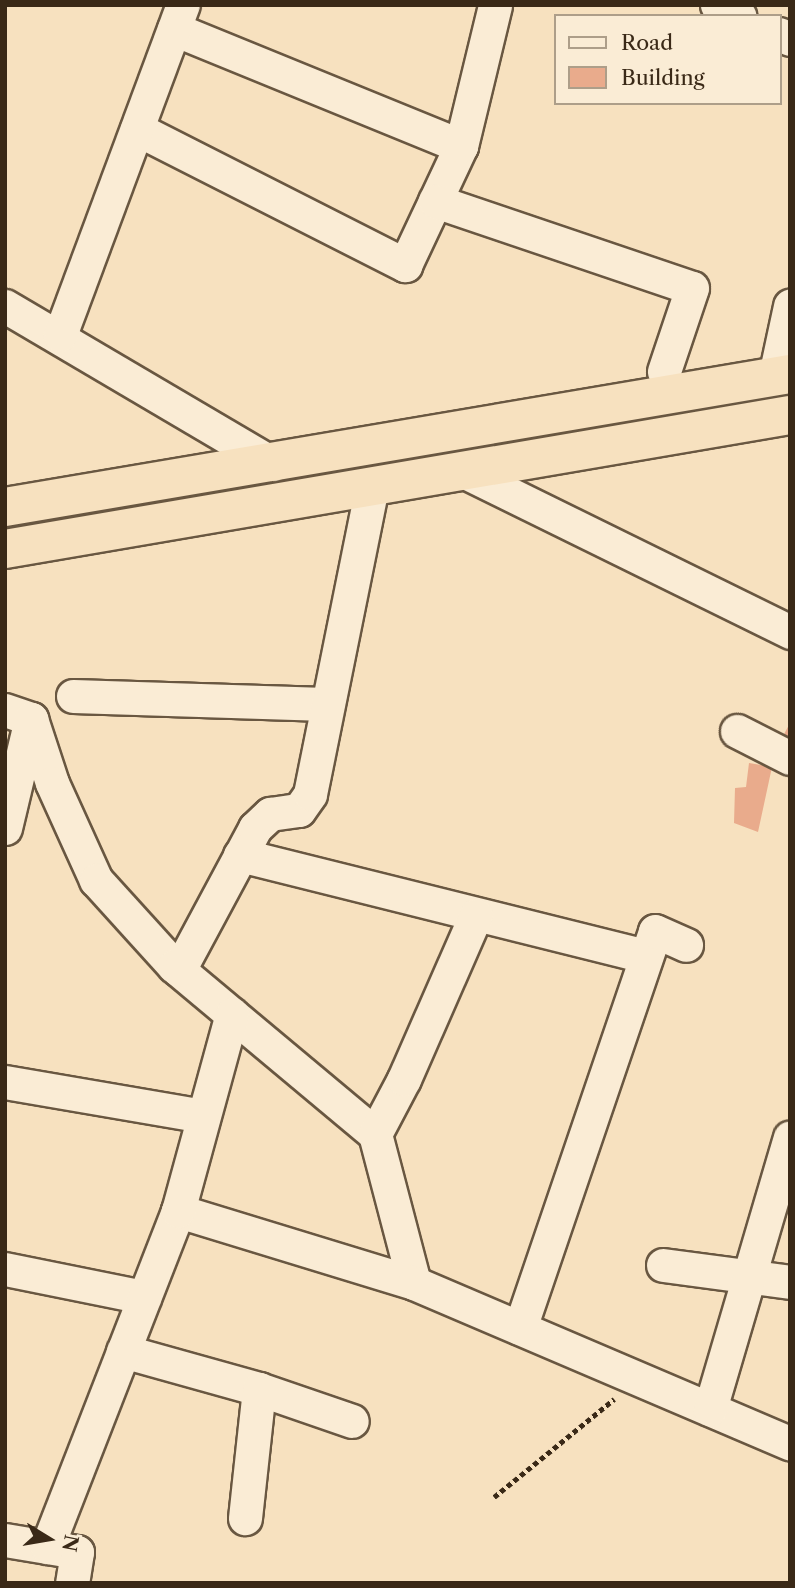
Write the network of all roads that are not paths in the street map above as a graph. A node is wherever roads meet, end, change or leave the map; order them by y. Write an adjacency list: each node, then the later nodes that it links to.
1 (495, 5): 6 (street)
2 (717, 5): 3 (street)
3 (736, 14)
4 (179, 17): 5 (street); 6 (street)
5 (137, 129): 7 (street); 10 (street)
6 (461, 146): 7 (street)
7 (435, 201): 11 (street)
8 (5, 306): 10 (street)
9 (790, 306): 12 (street)
10 (60, 335): 14 (street)
11 (664, 372)
12 (783, 375): 14 (highway)
13 (790, 415): 15 (highway)
14 (274, 464): 17 (highway)
15 (461, 470): 16 (highway); 19 (street)
16 (372, 487): 18 (highway); 21 (street)
17 (5, 507)
18 (5, 549)
19 (790, 632)
20 (73, 696): 21 (street)
21 (326, 704): 26 (street)
22 (18, 715): 25 (street); 30 (street)
23 (737, 731): 24 (street)
24 (790, 758)
25 (5, 828)
26 (240, 855): 27 (street); 30 (street)
27 (476, 915): 29 (street); 34 (street)
28 (686, 945): 29 (street)
29 (645, 956): 43 (street)
30 (179, 970): 31 (street)
31 (232, 1014): 33 (street); 34 (street)
32 (5, 1082): 33 (street)
33 (203, 1116): 36 (street)
34 (375, 1134): 41 (street)
35 (790, 1138): 39 (street)
36 (178, 1211): 41 (street); 42 (street)
37 (663, 1265): 39 (street)
38 (5, 1269): 42 (street)
39 (751, 1277): 40 (street); 46 (street)
40 (790, 1282)
41 (414, 1283): 43 (street)
42 (144, 1297): 44 (street)
43 (520, 1328): 46 (street)
44 (123, 1351): 45 (street); 51 (street)
45 (259, 1389): 47 (street); 49 (street)
46 (710, 1409): 48 (street)
47 (352, 1421)
48 (790, 1443)
49 (245, 1518)
50 (5, 1541): 51 (street)
51 (47, 1547): 52 (street)
52 (72, 1583)

